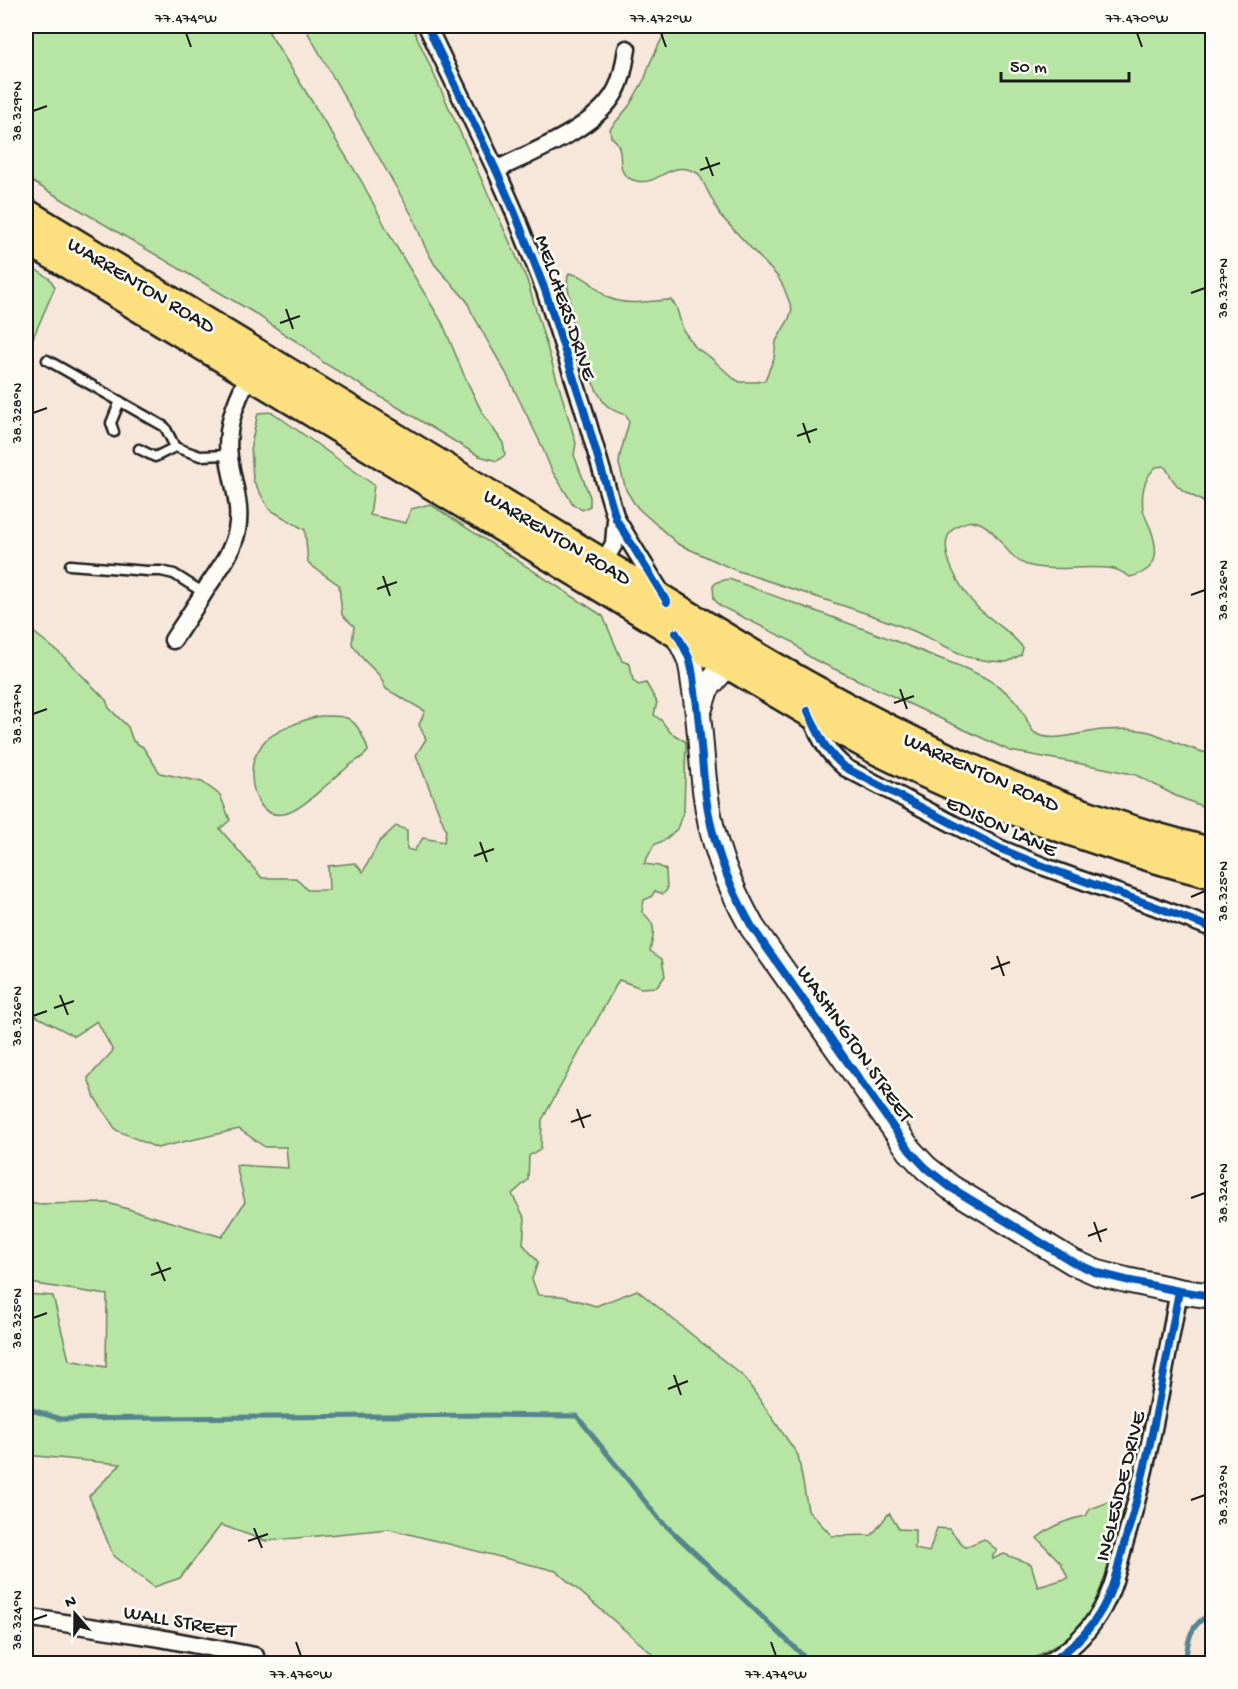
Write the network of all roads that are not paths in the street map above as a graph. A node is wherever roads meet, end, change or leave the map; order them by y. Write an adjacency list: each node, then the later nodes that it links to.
1 (427, 26): 3 (street, MELCHERS DRIVE)
2 (627, 49): 3 (street)
3 (496, 170): 13 (street, MELCHERS DRIVE)
4 (26, 213): 14 (main road, WARRENTON ROAD)
5 (26, 239): 7 (main road, WARRENTON ROAD)
6 (47, 360): 8 (lane)
7 (249, 375): 12 (street); 18 (main road, WARRENTON ROAD)
8 (120, 401): 9 (lane); 10 (lane)
9 (114, 432)
10 (175, 447): 11 (lane); 12 (lane)
11 (139, 449)
12 (229, 455): 16 (street)
13 (616, 519): 14 (street, MELCHERS DRIVE); 17 (street, MELCHERS DRIVE)
14 (603, 563): 17 (main road, WARRENTON ROAD)
15 (70, 565): 16 (lane)
16 (204, 593): 19 (street)
17 (667, 602): 23 (main road, WARRENTON ROAD)
18 (676, 633): 20 (main road, WARRENTON ROAD); 21 (street, WASHINGTON STREET)
19 (173, 640)
20 (727, 664): 21 (street, WASHINGTON STREET); 22 (main road, WARRENTON ROAD)
21 (699, 711): 26 (street, WASHINGTON STREET)
22 (808, 711): 24 (main road, WARRENTON ROAD); 25 (street, EDISON LANE)
23 (1212, 852)
24 (1212, 874)
25 (1212, 928)
26 (1179, 1292): 27 (street, WASHINGTON STREET); 30 (street, INGLESIDE DRIVE)
27 (1212, 1296)
28 (26, 1617): 29 (street, WALL STREET)
29 (255, 1656)
30 (1046, 1664)

